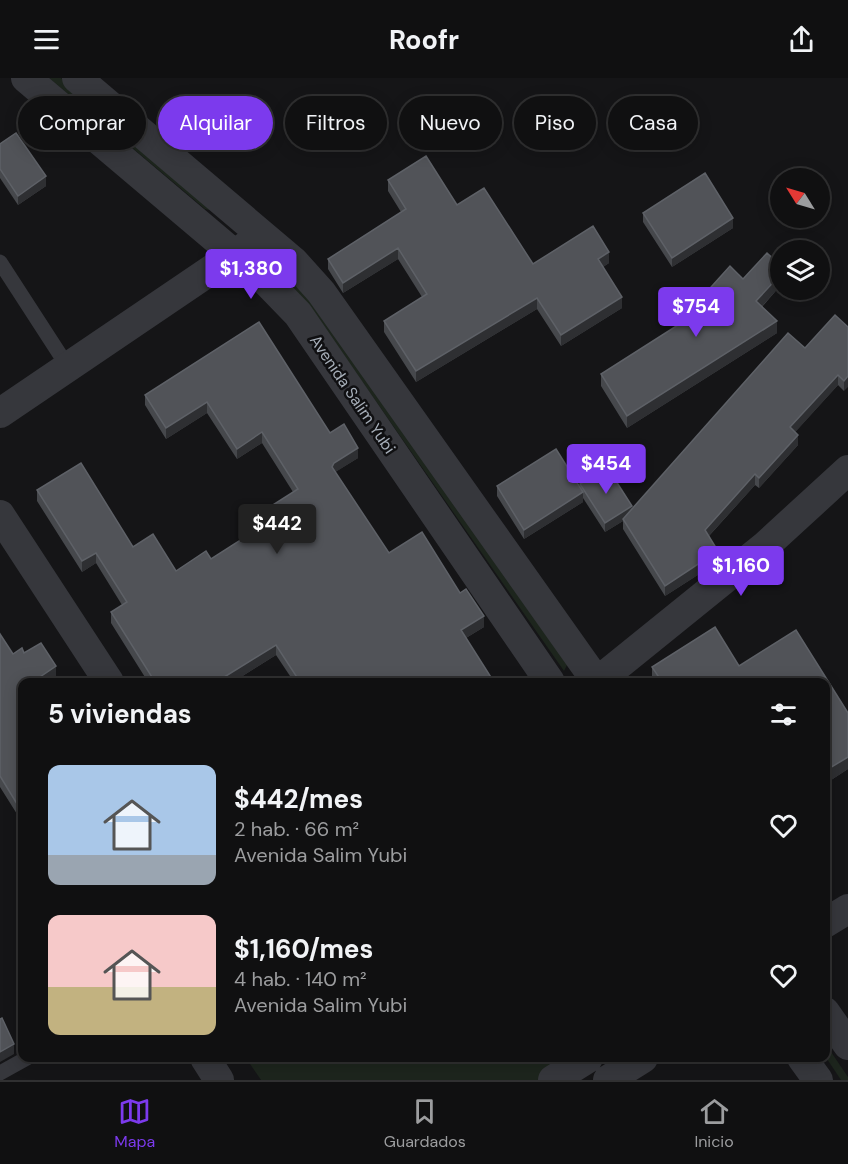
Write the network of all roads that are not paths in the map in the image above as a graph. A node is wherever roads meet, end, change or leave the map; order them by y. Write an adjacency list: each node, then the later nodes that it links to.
1 (26, 78): 4 (street, Avenida Salim Yubi)
2 (77, 78): 3 (street, Avenida Salim Yubi)
3 (263, 235): 4 (street); 12 (street, Avenida Salim Yubi)
4 (234, 254): 6 (street); 11 (street, Avenida Salim Yubi)
5 (0, 262): 6 (lane)
6 (68, 367): 7 (street)
7 (0, 413)
8 (848, 470): 13 (street)
9 (0, 515): 10 (street)
10 (107, 678)
11 (547, 678)
12 (594, 678)
13 (602, 678)
14 (848, 909): 15 (street)
15 (830, 920)
16 (830, 1019): 17 (street)
17 (848, 1046)
18 (20, 1062): 23 (lane)
19 (208, 1062): 24 (street)
20 (582, 1062): 25 (street)
21 (637, 1062): 26 (street)
22 (805, 1062): 27 (street)
23 (0, 1073)
24 (219, 1080)
25 (554, 1080)
26 (608, 1080)
27 (818, 1080)

